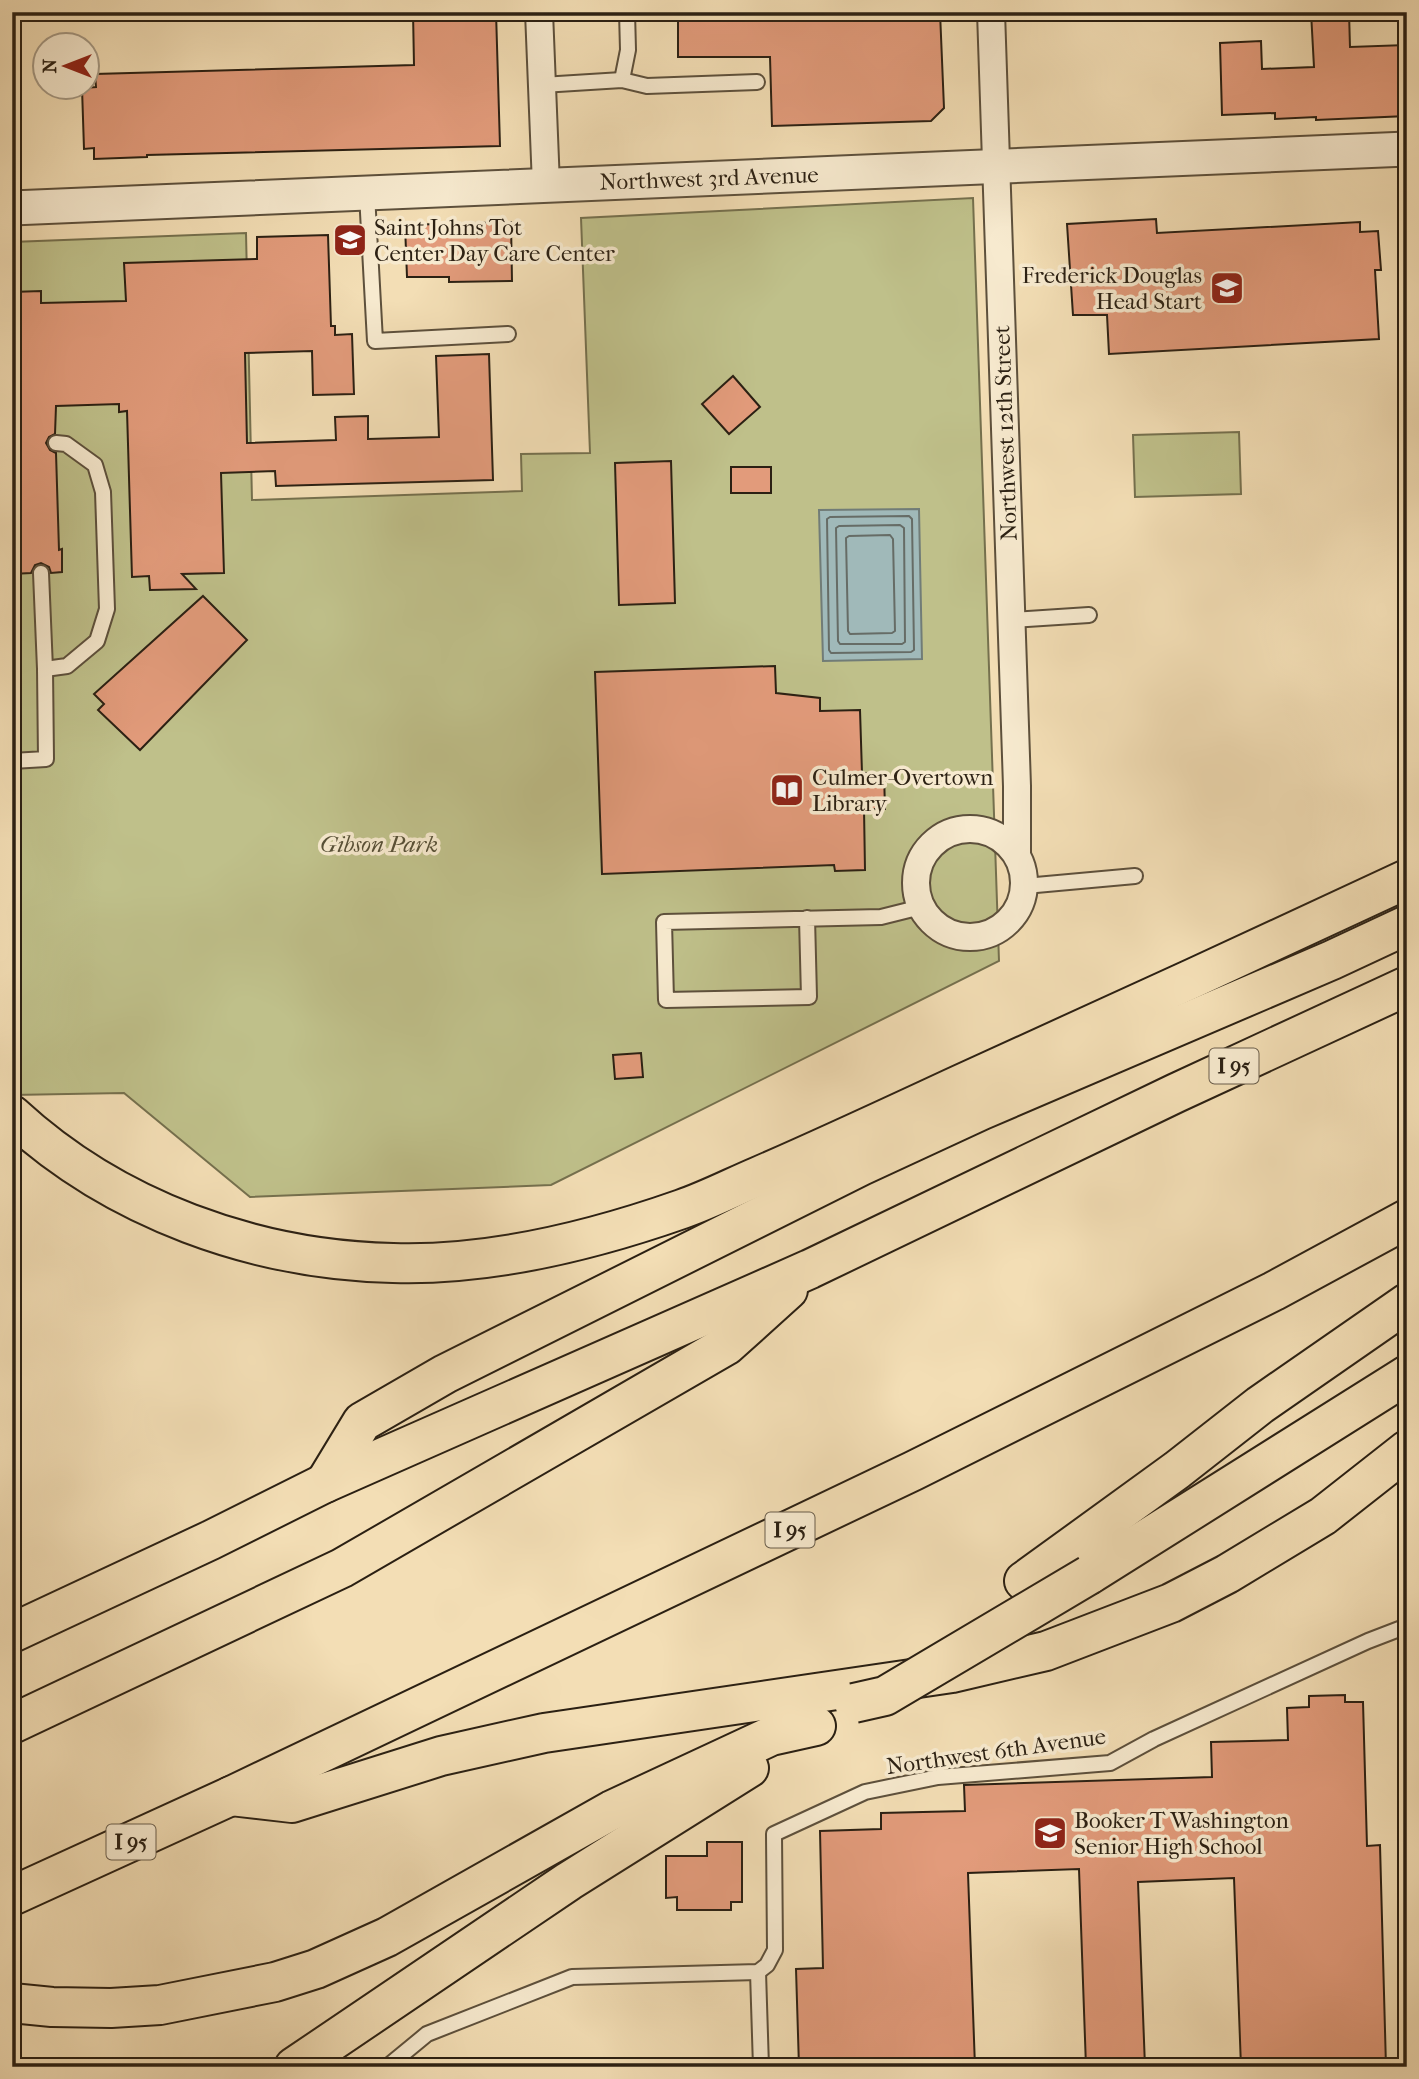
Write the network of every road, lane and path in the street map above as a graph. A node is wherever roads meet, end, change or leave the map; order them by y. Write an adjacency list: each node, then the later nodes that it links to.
1 (539, 12): 6 (street)
2 (627, 12): 4 (lane)
3 (991, 12): 8 (street, Northwest 12th Street)
4 (622, 80): 5 (lane); 6 (lane)
5 (757, 82)
6 (542, 85): 9 (street)
7 (1407, 149): 8 (street, Northwest 3rd Avenue)
8 (996, 166): 9 (street, Northwest 3rd Avenue); 16 (street, Northwest 12th Street)
9 (546, 185): 10 (street, Northwest 3rd Avenue)
10 (367, 194): 11 (street, Northwest 3rd Avenue); 12 (lane)
11 (12, 208)
12 (508, 334)
13 (56, 443): 17 (lane)
14 (41, 573): 17 (lane)
15 (1089, 615): 16 (lane)
16 (1012, 620): 19 (street, Northwest 12th Street)
17 (45, 669): 18 (lane)
18 (12, 761)
19 (1017, 854): 22 (street, Northwest 12th Street); 23 (street)
20 (1135, 876): 22 (lane)
21 (1407, 879): 27 (highway)
22 (1025, 886): 23 (street)
23 (921, 907): 24 (lane)
24 (807, 918): 24 (lane)
25 (1407, 925): 33 (highway)
26 (1407, 986): 29 (highway, I 95)
27 (19, 1121)
28 (1407, 1219): 39 (highway, I 95)
29 (810, 1269): 33 (highway, I 95); 37 (highway)
30 (1407, 1303): 36 (highway)
31 (1407, 1375): 36 (highway, bridge)
32 (1407, 1450): 39 (highway)
33 (315, 1488): 35 (highway, I 95)
34 (1407, 1626): 41 (lane, Northwest 6th Avenue)
35 (12, 1633)
36 (854, 1703): 38 (highway)
37 (12, 1724)
38 (816, 1726): 42 (highway); 43 (highway)
39 (231, 1796): 40 (highway, I 95)
40 (12, 1896)
41 (758, 1972): 44 (lane); 45 (lane)
42 (12, 2003)
43 (294, 2067)
44 (387, 2067)
45 (761, 2067)

